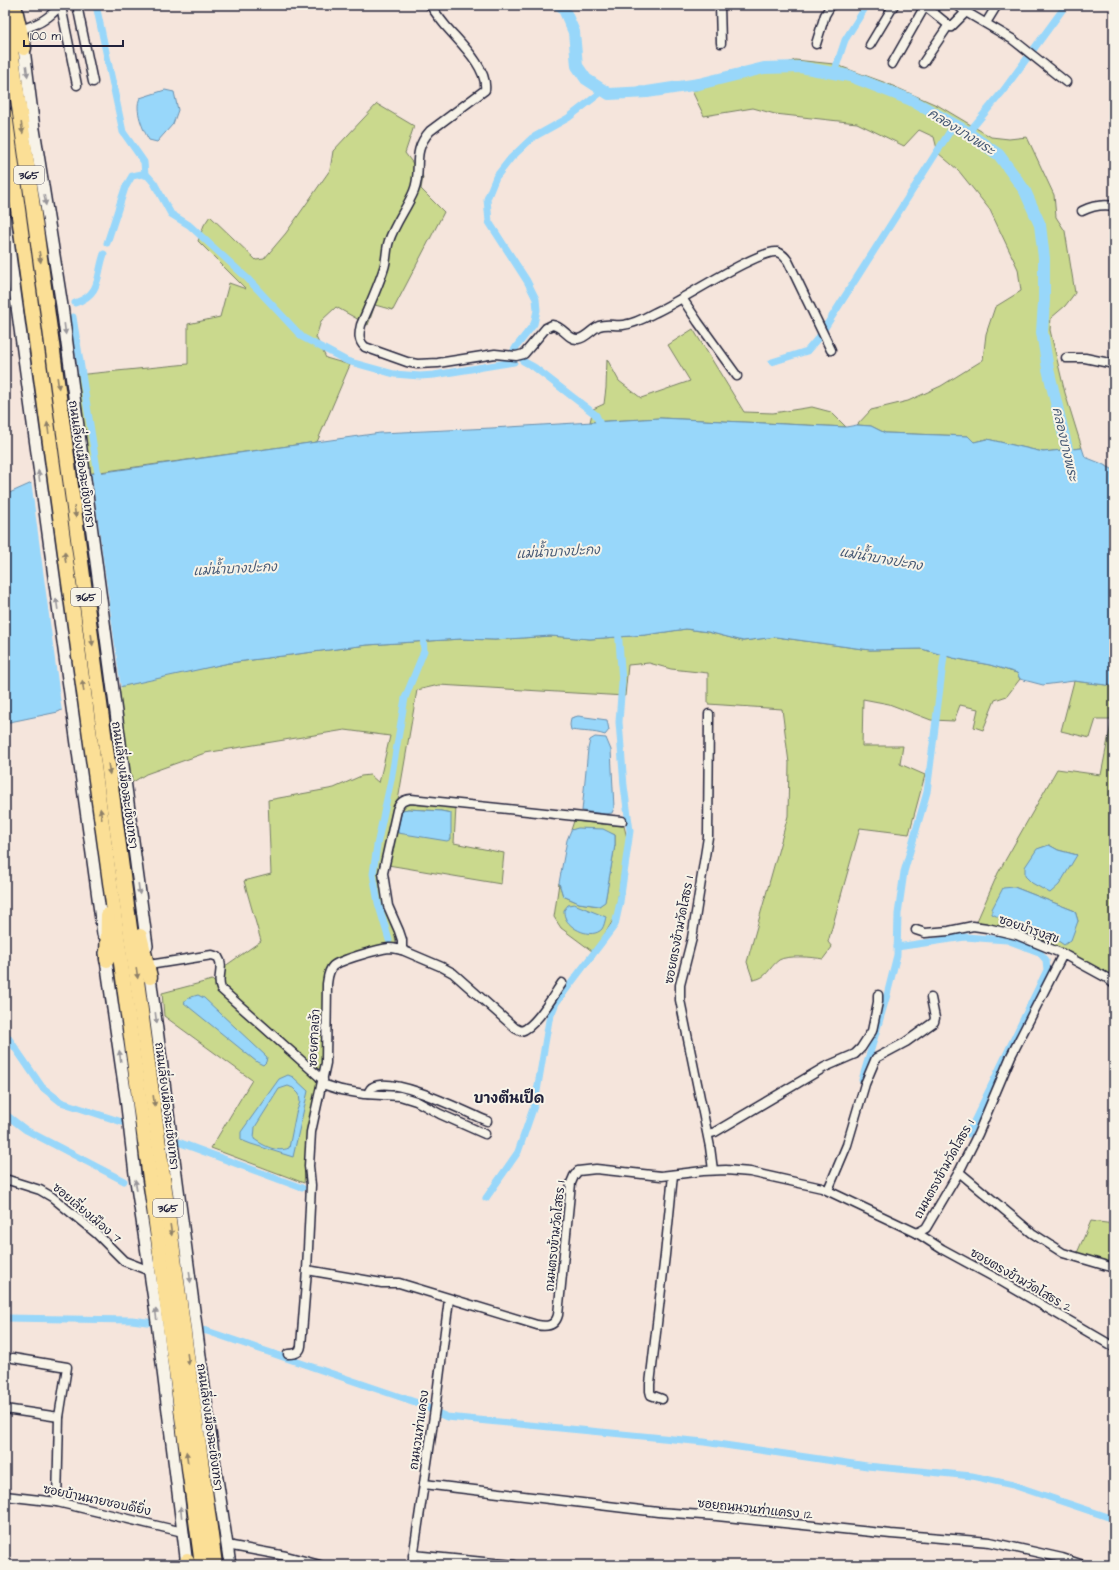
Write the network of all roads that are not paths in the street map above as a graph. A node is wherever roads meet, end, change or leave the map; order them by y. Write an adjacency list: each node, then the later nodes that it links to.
1 (14, 5): 20 (highway)
2 (18, 5): 16 (main road, ถนนเลี่ยงเมืองฉะเชิงเทรา / 365)
3 (77, 5): 23 (street)
4 (430, 5): 30 (street)
5 (720, 5): 17 (street)
6 (831, 5): 18 (street)
7 (894, 5): 19 (street)
8 (924, 5): 15 (street); 22 (street)
9 (957, 5): 13 (street)
10 (997, 5): 14 (street)
11 (5, 6): 37 (highway, ถนนเลี่ยงเมืองฉะเชิงเทรา / 365, one-way to 37)
12 (61, 6): 16 (street); 25 (street)
13 (966, 12): 14 (street); 15 (street)
14 (986, 22): 24 (street)
15 (948, 26): 21 (street)
16 (21, 31): 20 (main road, ถนนเลี่ยงเมืองฉะเชิงเทรา / 365)
17 (721, 43)
18 (816, 44)
19 (870, 45)
20 (24, 48): 37 (main road, ถนนเลี่ยงเมืองฉะเชิงเทรา / 365, one-way to 37)
21 (923, 63)
22 (892, 64)
23 (93, 82)
24 (1066, 82)
25 (77, 85)
26 (5, 114): 37 (highway, ถนนเลี่ยงเมืองฉะเชิงเทรา / 365, one-way to 26)
27 (1114, 206): 28 (street)
28 (1082, 211)
29 (5, 219): 42 (main road, 365, one-way to 29)
30 (682, 298): 31 (street); 34 (street)
31 (831, 350)
32 (1066, 358): 33 (street)
33 (1114, 364)
34 (738, 376)
35 (709, 714): 52 (street, ซอยตรงข้ามวัดโสธร 1)
36 (622, 821): 40 (street)
37 (120, 851): 38 (highway, ถนนเลี่ยงเมืองฉะเชิงเทรา / 365); 43 (main road, ถนนเลี่ยงเมืองฉะเชิงเทรา / 365, one-way to 43)
38 (117, 874): 42 (highway); 43 (highway); 77 (highway, ถนนเลี่ยงเมืองฉะเชิงเทรา / 365, one-way to 38); 78 (highway, ถนนเลี่ยงเมืองฉะเชิงเทรา / 365, one-way to 78)
39 (916, 930): 41 (street, ซอยบำรุงสุข)
40 (402, 950): 44 (street, ซอยศาลเจ้า); 48 (street, ซอยศาลเจ้า)
41 (1063, 954): 45 (street); 54 (street, ถนนตรงข้ามวัดโสธร 1)
42 (106, 960): 61 (main road, 365, one-way to 42)
43 (150, 971): 48 (street); 73 (main road, ถนนเลี่ยงเมืองฉะเชิงเทรา / 365, one-way to 73)
44 (562, 983)
45 (1114, 984)
46 (878, 995): 52 (street)
47 (931, 998): 57 (street)
48 (322, 1082): 49 (street); 60 (street, ซอยศาลเจ้า)
49 (368, 1094): 50 (street); 51 (street)
50 (487, 1121)
51 (485, 1134)
52 (708, 1134): 53 (street, ซอยตรงข้ามวัดโสธร 1)
53 (713, 1170): 55 (street, ถนนตรงข้ามวัดโสธร 1); 57 (street, ถนนตรงข้ามวัดโสธร 1)
54 (959, 1172): 58 (street, ถนนตรงข้ามวัดโสธร 1); 59 (street)
55 (673, 1175): 62 (street, ถนนตรงข้ามวัดโสธร 1); 66 (street)
56 (5, 1179): 61 (street, ซอยเลี่ยงเมือง 7)
57 (828, 1190): 58 (street, ถนนตรงข้ามวัดโสธร 1)
58 (917, 1233): 63 (street, ซอยตรงข้ามวัดโสธร 2)
59 (1114, 1268)
60 (306, 1270): 62 (street); 64 (street, ซอยศาลเจ้า)
61 (150, 1271): 72 (main road, 365, one-way to 61)
62 (450, 1298): 69 (street, ถนนวนท่าแครง)
63 (1114, 1348)
64 (288, 1354)
65 (13, 1358): 68 (street)
66 (662, 1399)
67 (5, 1409): 68 (street)
68 (59, 1417): 71 (street)
69 (424, 1484): 74 (street, ถนนวนท่าแครง); 83 (street, ซอยถนนวนท่าแครง 12)
70 (5, 1496): 71 (street, ซอยบ้านนายชอบดียิ่ง)
71 (57, 1502): 72 (street, ซอยบ้านนายชอบดียิ่ง)
72 (184, 1532): 76 (main road, 365)
73 (227, 1545): 79 (main road, ถนนเลี่ยงเมืองฉะเชิงเทรา / 365); 80 (street)
74 (413, 1555): 75 (street); 81 (street, ถนนวนท่าแครง)
75 (482, 1563): 82 (street)
76 (187, 1564)
77 (202, 1565)
78 (216, 1565)
79 (230, 1565)
80 (320, 1565)
81 (412, 1565)
82 (514, 1565)
83 (1083, 1565)

